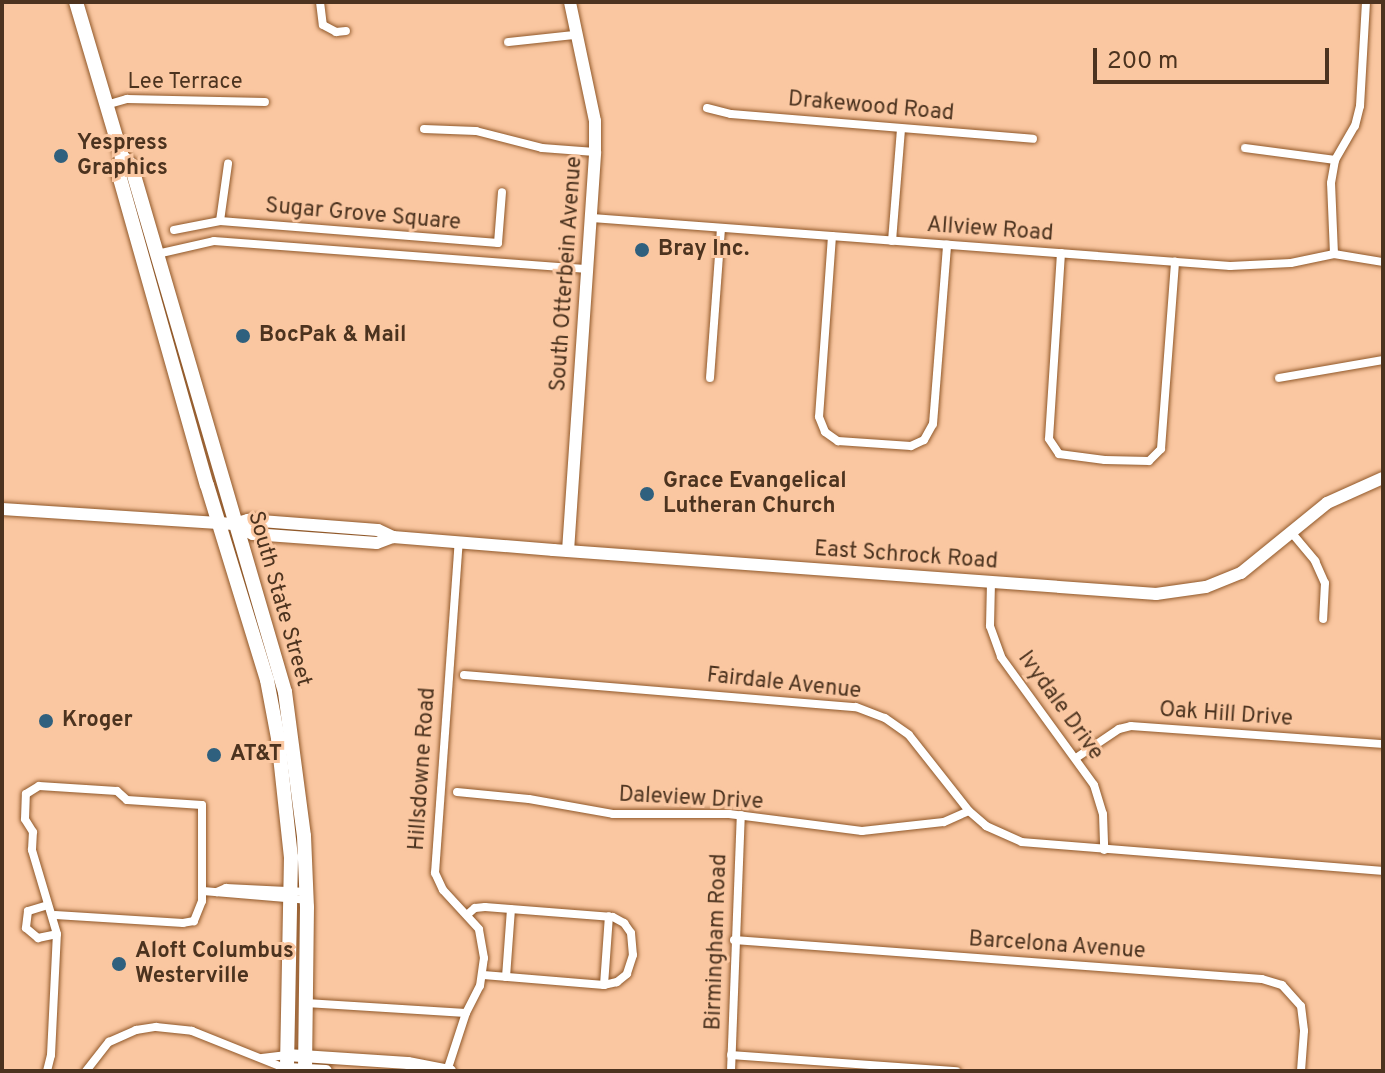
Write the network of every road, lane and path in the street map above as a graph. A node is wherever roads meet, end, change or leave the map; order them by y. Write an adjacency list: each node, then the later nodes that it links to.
1 (76, 2): 9 (main road, South State Street)
2 (320, 2): 5 (street)
3 (570, 2): 6 (street, South Otterbein Avenue)
4 (1366, 2): 16 (street)
5 (346, 31)
6 (575, 35): 7 (street); 15 (street, South Otterbein Avenue)
7 (508, 42)
8 (265, 102): 9 (street, Lee Terrace)
9 (106, 105): 17 (main road, South State Street)
10 (707, 108): 12 (street, Drakewood Road)
11 (424, 129): 15 (street)
12 (901, 129): 13 (street, Drakewood Road); 25 (street)
13 (1033, 139)
14 (1245, 148): 16 (street)
15 (595, 152): 20 (street, South Otterbein Avenue)
16 (1335, 160): 28 (street)
17 (120, 163): 29 (main road, South State Street); 29 (main road, South State Street)
18 (228, 164): 21 (street)
19 (502, 192): 21 (street, Sugar Grove Square)
20 (592, 218): 22 (street, Allview Road); 32 (street, South Otterbein Avenue)
21 (220, 221): 23 (street, Sugar Grove Square)
22 (721, 228): 24 (street, Allview Road); 34 (street)
23 (174, 230)
24 (832, 236): 25 (street, Allview Road); 26 (street)
25 (892, 241): 26 (street, Allview Road)
26 (947, 245): 27 (street, Allview Road)
27 (1061, 253): 30 (street, Allview Road); 30 (street)
28 (1334, 254): 30 (street, Allview Road); 31 (street, Allview Road)
29 (150, 256): 32 (street); 38 (main road, South State Street); 38 (main road, South State Street)
30 (1175, 262)
31 (1383, 262)
32 (588, 269): 41 (street, South Otterbein Avenue)
33 (1383, 360): 35 (street)
34 (710, 378)
35 (1279, 378)
36 (1383, 478): 39 (street, East Schrock Road)
37 (2, 509): 38 (street, East Schrock Road)
38 (226, 524): 40 (street, East Schrock Road); 45 (main road, South State Street); 45 (main road, South State Street)
39 (1291, 532): 42 (street, East Schrock Road); 43 (street)
40 (459, 542): 41 (street, East Schrock Road); 59 (street, Hillsdowne Road)
41 (568, 551): 42 (street, East Schrock Road)
42 (991, 582): 47 (street, Ivydale Drive)
43 (1323, 619)
44 (464, 675): 49 (street, Fairdale Avenue)
45 (280, 705): 50 (main road, South State Street); 53 (main road, South State Street)
46 (1383, 744): 47 (street, Oak Hill Drive)
47 (1076, 758): 52 (street, Ivydale Drive)
48 (457, 792): 51 (street, Daleview Drive)
49 (969, 811): 51 (street, Daleview Drive); 52 (street, Fairdale Avenue)
50 (288, 814): 53 (main road); 56 (main road, South State Street)
51 (741, 815): 63 (street, Birmingham Road)
52 (1104, 850): 54 (street, Fairdale Avenue)
53 (305, 858): 56 (main road, South State Street)
54 (1383, 871)
55 (203, 891): 56 (street); 57 (street); 60 (street)
56 (298, 896): 67 (main road, South State Street); 71 (main road, South State Street)
57 (48, 905): 60 (street); 62 (street)
58 (511, 909): 59 (street); 61 (street); 65 (street)
59 (468, 914): 64 (street, Hillsdowne Road)
60 (55, 915): 62 (street)
61 (609, 916): 66 (street); 66 (street)
62 (57, 934): 73 (street)
63 (734, 940): 69 (street, Birmingham Road); 79 (street, Barcelona Avenue)
64 (483, 975): 65 (street); 68 (street, Hillsdowne Road)
65 (506, 977): 66 (street)
66 (604, 985)
67 (306, 1003): 68 (street); 72 (main road, South State Street)
68 (466, 1013): 76 (street, Hillsdowne Road)
69 (731, 1055): 77 (street, Birmingham Road); 78 (street)
70 (262, 1058): 71 (street); 71 (street); 74 (street)
71 (287, 1065): 72 (street)
72 (305, 1065): 75 (street); 76 (street)
73 (47, 1071)
74 (86, 1071)
75 (326, 1071)
76 (448, 1071)
77 (731, 1071)
78 (956, 1071)
79 (1301, 1071)

